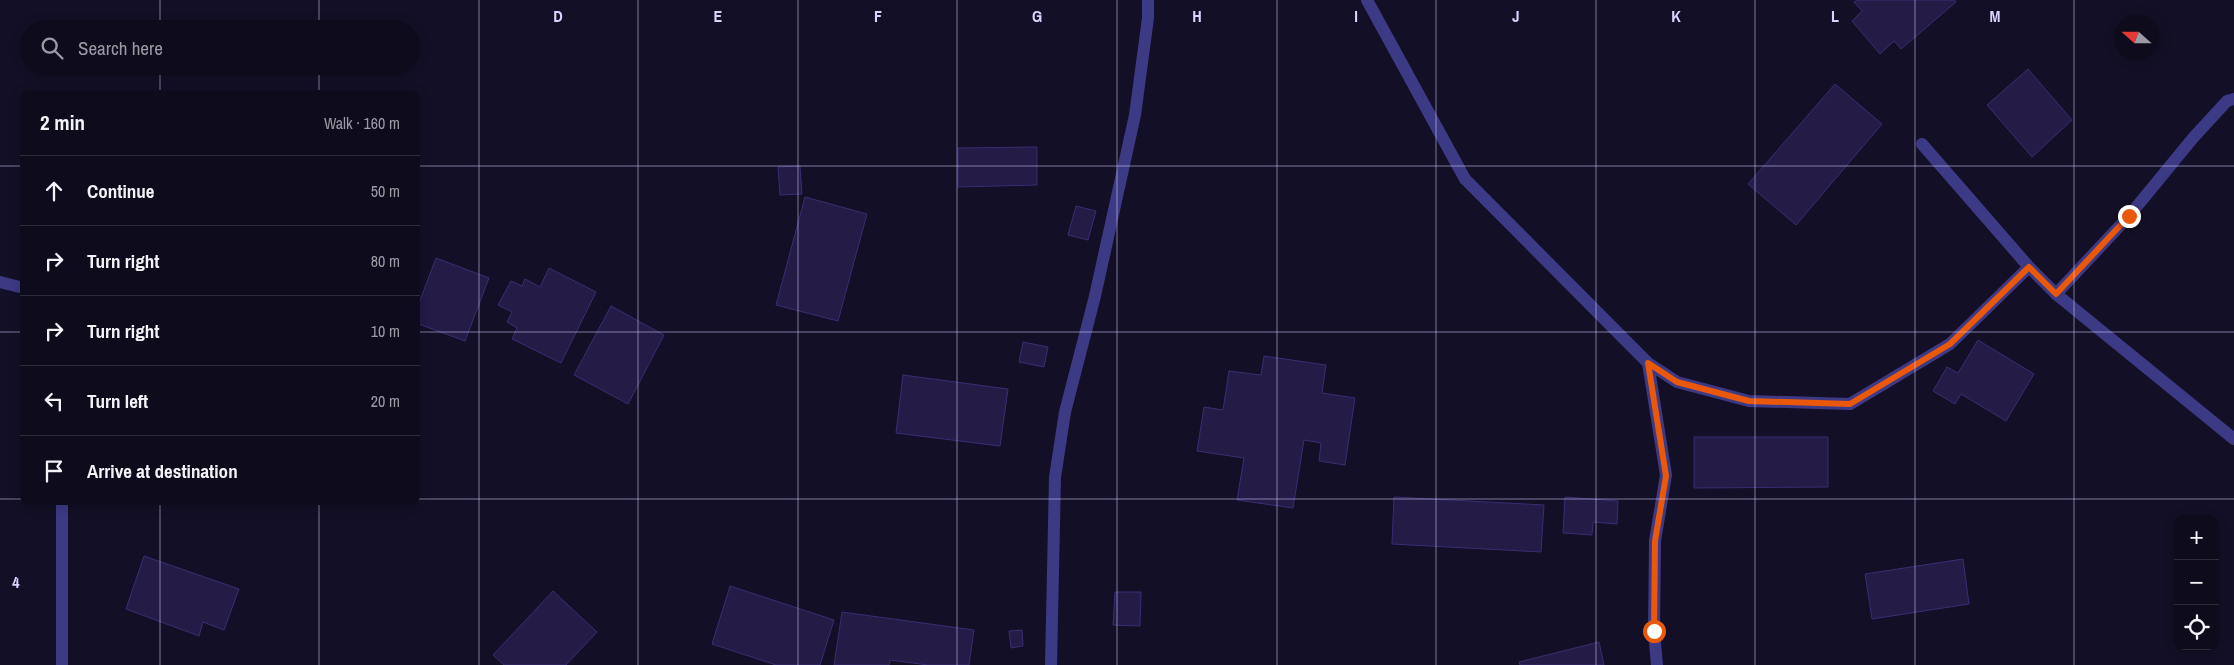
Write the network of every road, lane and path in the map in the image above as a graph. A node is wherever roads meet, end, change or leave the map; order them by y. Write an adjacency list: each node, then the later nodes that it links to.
1 (1148, 0): 13 (street)
2 (1367, 0): 9 (street)
3 (2234, 99): 8 (street)
4 (1922, 144): 5 (street)
5 (2029, 267): 8 (street); 9 (street)
6 (0, 282): 7 (street)
7 (20, 287)
8 (2056, 294): 10 (street)
9 (1648, 363): 14 (street)
10 (2234, 439)
11 (62, 505): 12 (street)
12 (62, 665)
13 (1051, 665)
14 (1657, 665)

